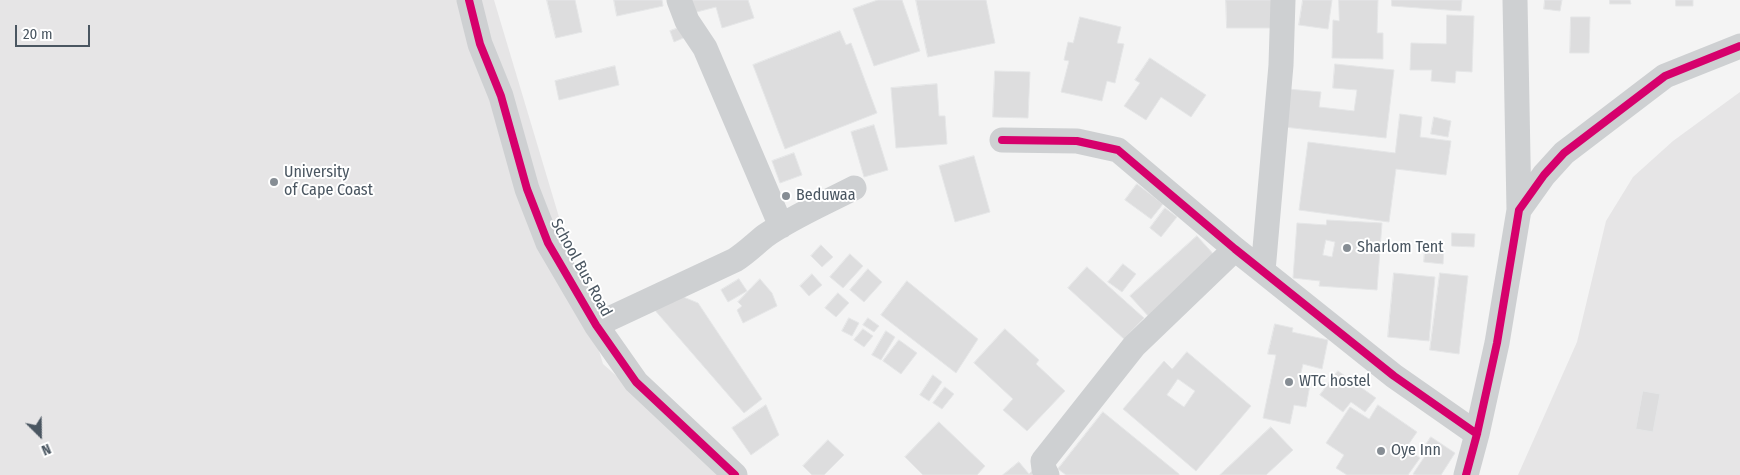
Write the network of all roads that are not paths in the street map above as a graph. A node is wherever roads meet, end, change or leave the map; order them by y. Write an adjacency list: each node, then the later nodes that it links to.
1 (469, 0): 12 (street, School Bus Road)
2 (679, 0): 9 (street)
3 (1283, 0): 11 (street)
4 (1515, 0): 8 (street)
5 (1740, 46): 8 (street)
6 (1002, 140): 10 (street)
7 (854, 188): 9 (street)
8 (1519, 210): 13 (street)
9 (781, 226): 12 (street)
10 (1235, 249): 11 (street); 15 (street)
11 (1263, 271): 13 (street)
12 (596, 325): 14 (street, School Bus Road)
13 (1477, 434): 16 (street)
14 (735, 475)
15 (1047, 475)
16 (1466, 475)

